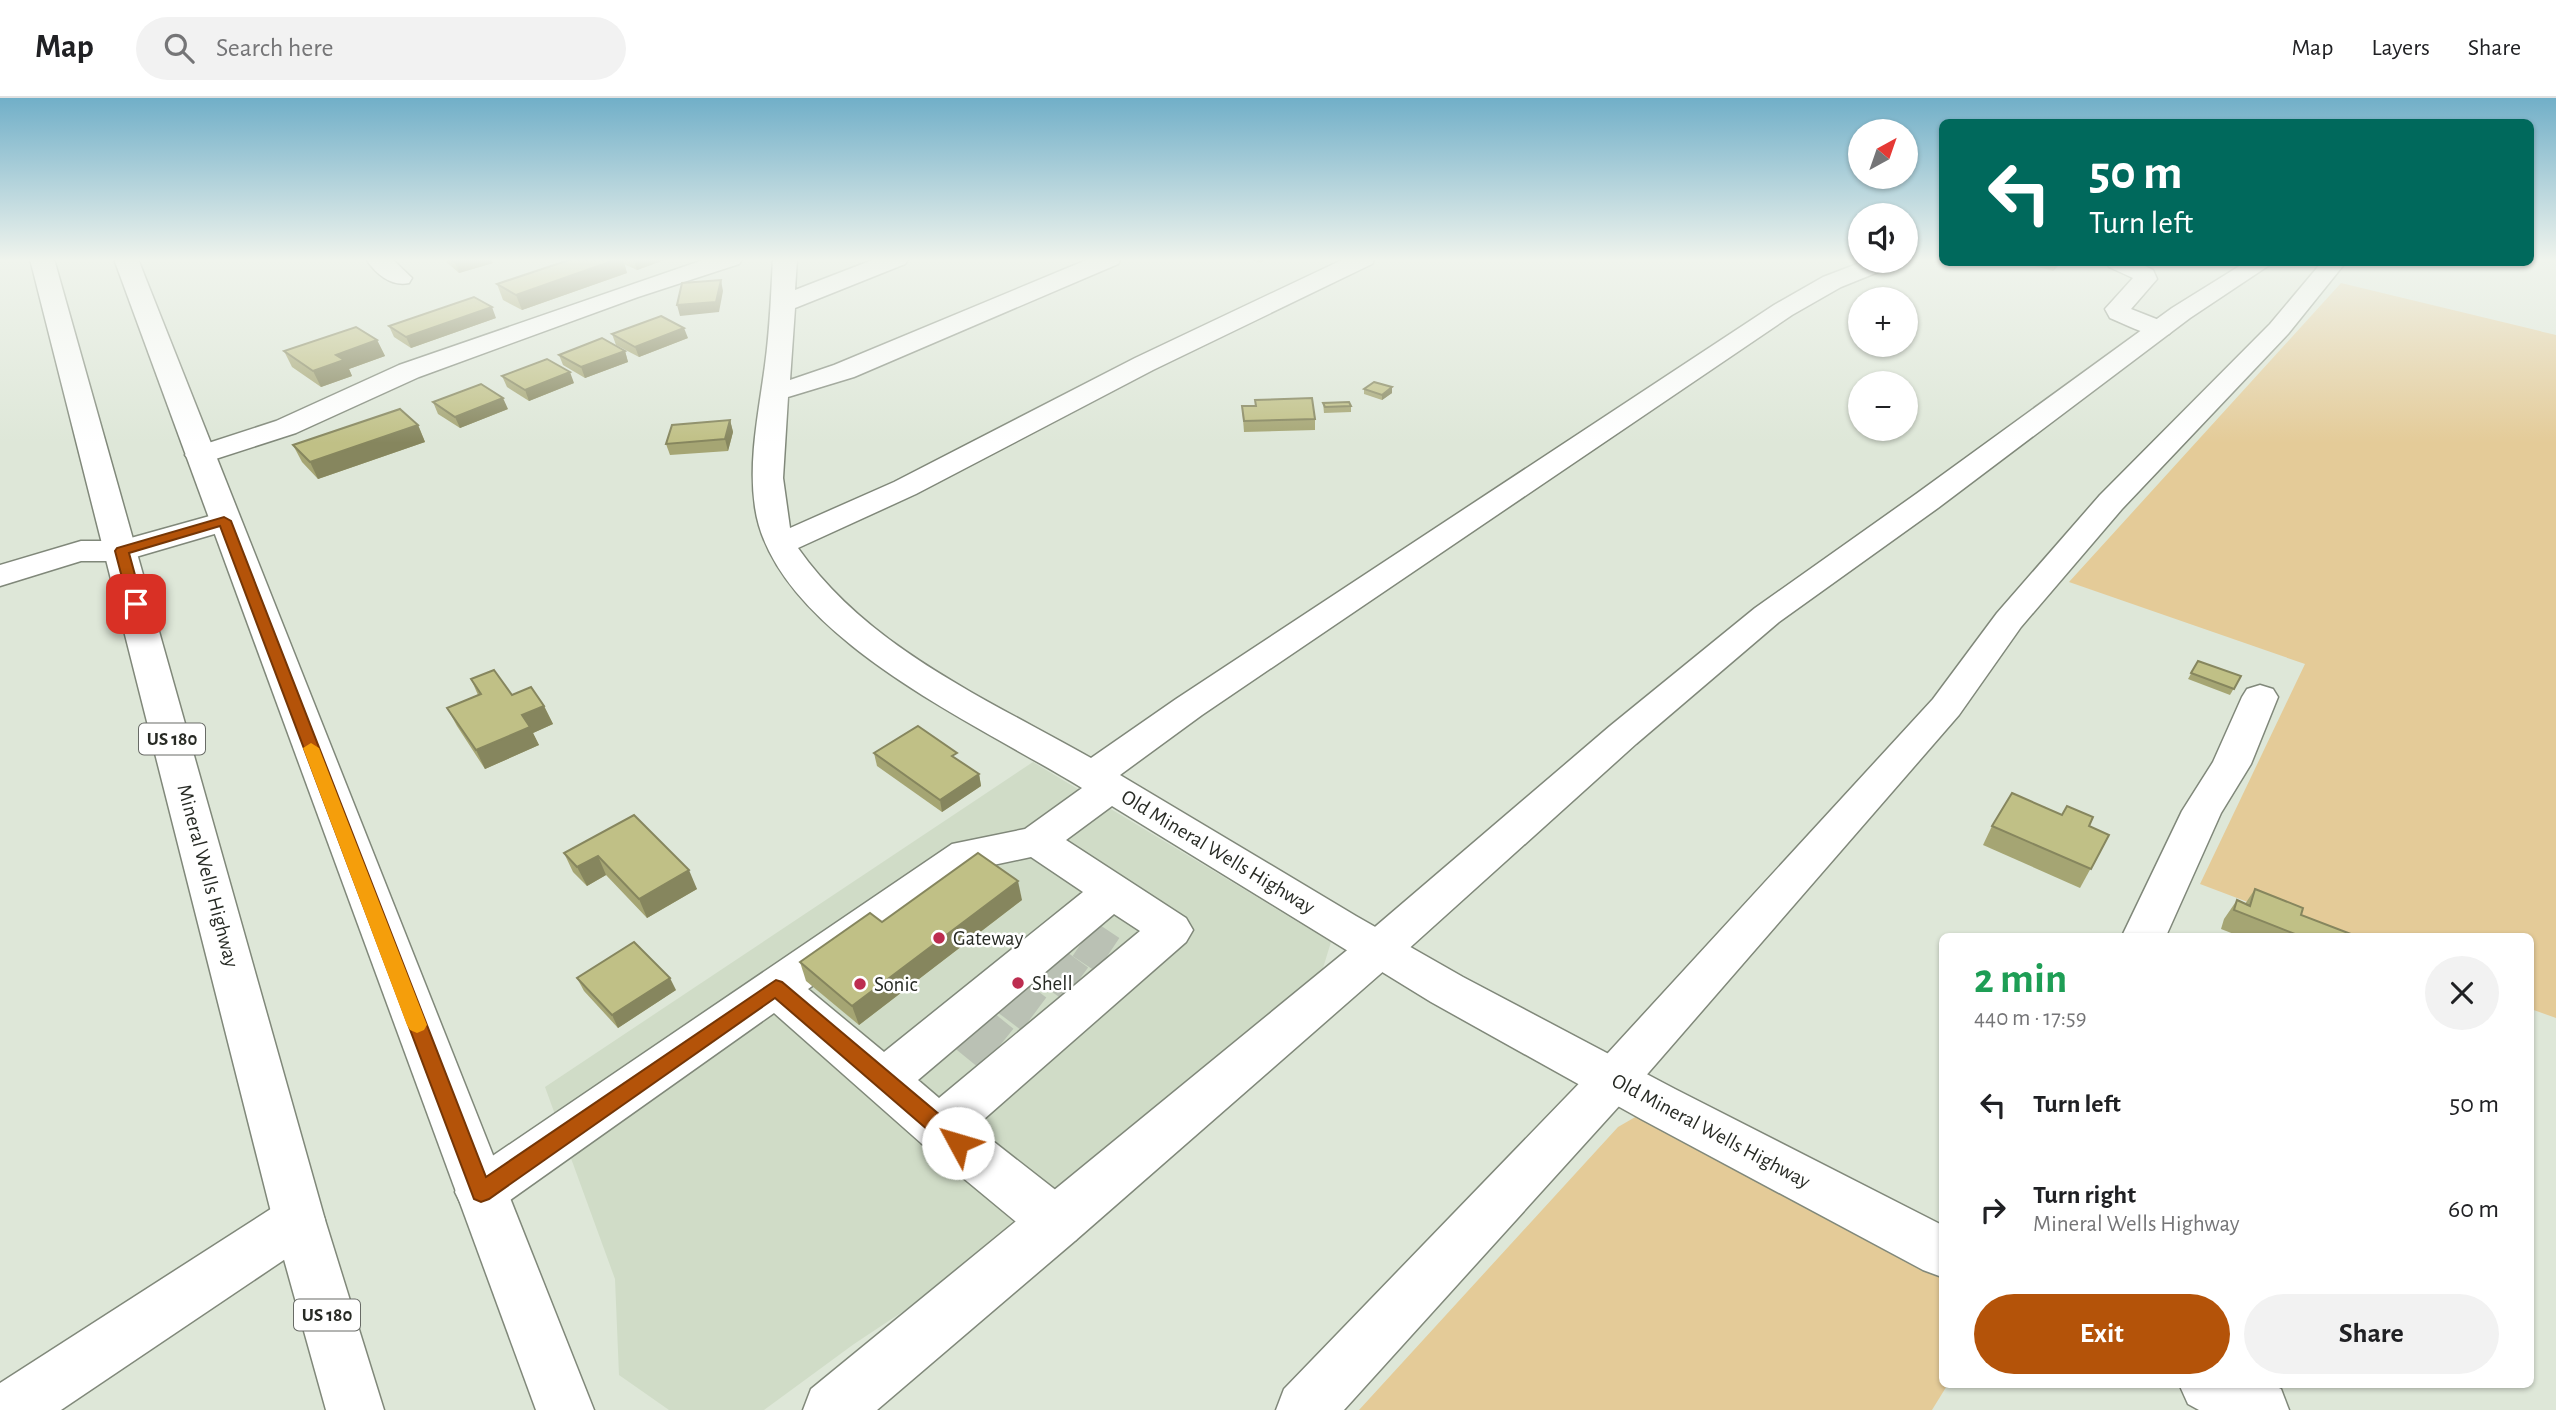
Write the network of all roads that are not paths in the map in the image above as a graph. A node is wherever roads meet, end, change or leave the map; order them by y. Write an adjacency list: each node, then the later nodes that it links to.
1 (59, 320): 16 (main road, Mineral Wells Highway / US 180)
2 (149, 320): 13 (main road)
3 (550, 320): 13 (main road)
4 (781, 320): 12 (main road, Old Mineral Wells Highway)
5 (965, 320): 12 (main road)
6 (1236, 320): 15 (main road)
7 (1768, 320): 20 (main road)
8 (2138, 320): 11 (main road)
9 (2173, 320): 11 (main road)
10 (2286, 320): 30 (main road)
11 (2160, 329): 24 (main road)
12 (775, 392): 15 (main road, Old Mineral Wells Highway)
13 (200, 455): 14 (main road)
14 (224, 521): 16 (main road); 32 (main road)
15 (780, 544): 20 (main road, Old Mineral Wells Highway)
16 (122, 551): 17 (main road); 18 (main road); 33 (main road, Mineral Wells Highway / US 180)
17 (0, 576)
18 (0, 601)
19 (2260, 697): 23 (main road)
20 (1101, 782): 21 (main road); 24 (main road, Old Mineral Wells Highway)
21 (1037, 841): 22 (main road); 26 (main road)
22 (1113, 891): 25 (main road); 25 (main road)
23 (2145, 933)
24 (1378, 950): 30 (main road, Old Mineral Wells Highway); 34 (main road)
25 (1080, 961): 27 (main road); 27 (main road)
26 (776, 988): 29 (main road); 32 (main road)
27 (1024, 1006): 28 (main road); 28 (main road)
28 (985, 1039): 29 (main road); 31 (main road)
29 (884, 1080): 31 (main road)
30 (1613, 1080): 35 (main road, Old Mineral Wells Highway); 41 (main road)
31 (939, 1128): 34 (main road)
32 (481, 1192): 37 (main road)
33 (299, 1220): 38 (main road); 39 (main road, Mineral Wells Highway / US 180)
34 (1057, 1223): 40 (main road)
35 (1939, 1250)
36 (2216, 1388): 42 (main road)
37 (568, 1403)
38 (10, 1410)
39 (355, 1410)
40 (832, 1410)
41 (1305, 1410)
42 (2260, 1410)

